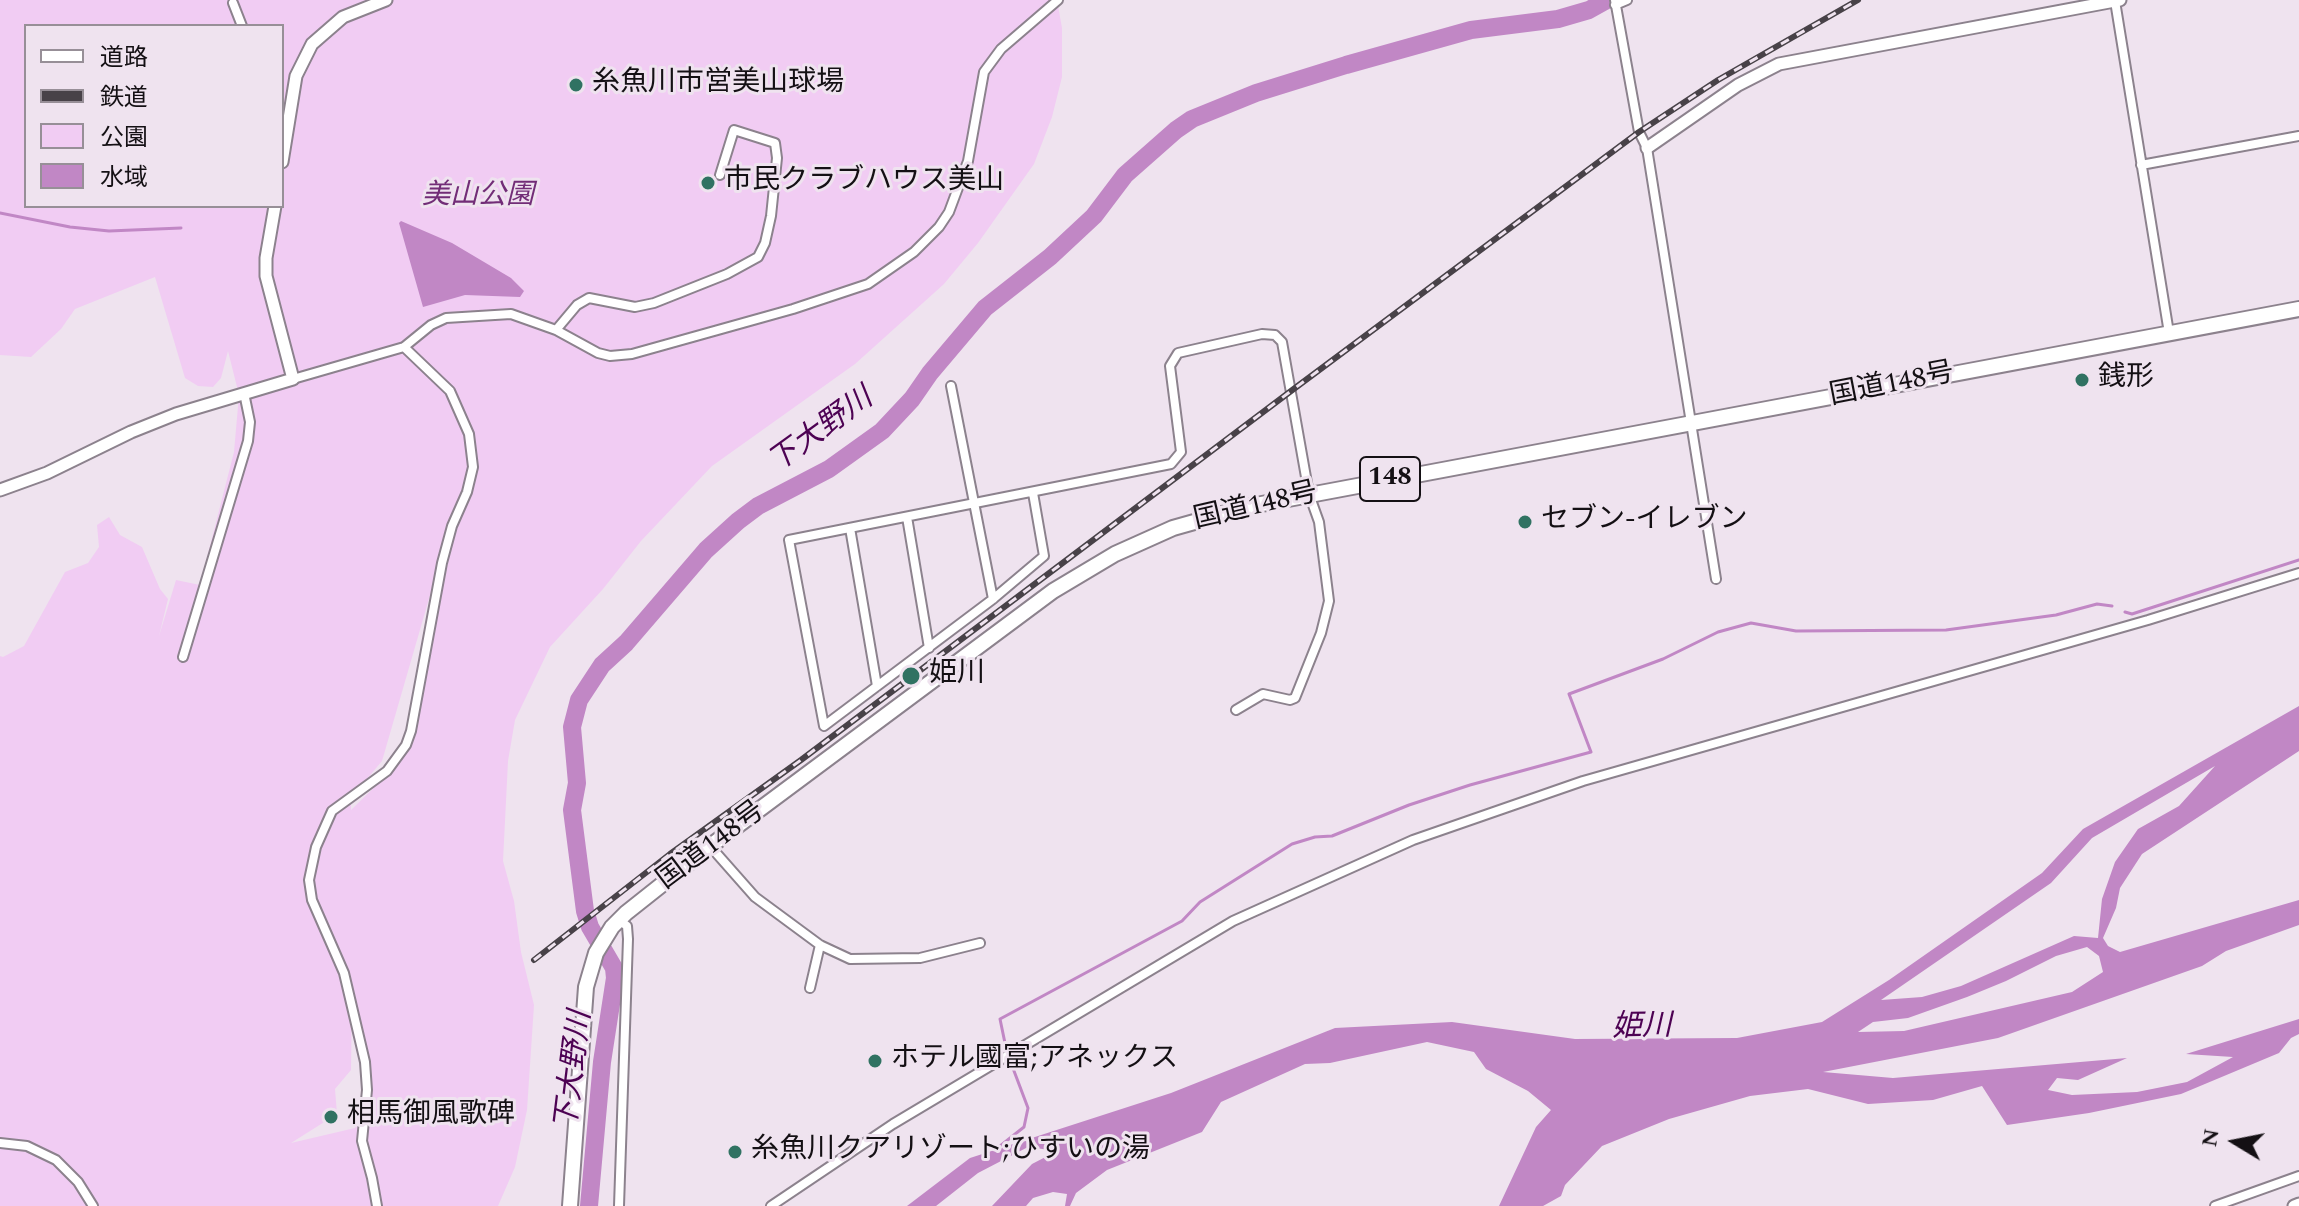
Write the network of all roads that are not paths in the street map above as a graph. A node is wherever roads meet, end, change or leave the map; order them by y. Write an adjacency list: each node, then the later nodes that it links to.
1 (386, 0): 8 (street)
2 (1058, 0): 16 (street)
3 (1627, 0): 5 (street)
4 (2118, 0): 11 (street); 12 (street)
5 (1615, 2): 11 (street)
6 (233, 3): 7 (street)
7 (241, 24)
8 (286, 108): 9 (street)
9 (284, 135)
10 (2299, 136): 12 (street)
11 (1647, 148): 22 (street)
12 (2141, 165): 17 (street)
13 (720, 175): 16 (street)
14 (275, 208): 19 (street)
15 (2299, 309): 17 (highway, 国道148号 / 148)
16 (556, 330): 18 (street)
17 (2169, 333): 22 (highway, 国道148号 / 148)
18 (404, 347): 19 (street); 44 (street)
19 (293, 379): 21 (street)
20 (951, 386): 26 (street)
21 (244, 393): 23 (street); 33 (street)
22 (1690, 424): 25 (highway, 国道148号 / 148); 30 (street)
23 (0, 490)
24 (1033, 493): 25 (street); 26 (street); 31 (street)
25 (1309, 494): 35 (street); 36 (highway, 国道148号 / 148)
26 (975, 502): 27 (street); 31 (street)
27 (907, 517): 28 (street); 32 (street)
28 (850, 528): 34 (street); 34 (street)
29 (2299, 573): 47 (street)
30 (1716, 579)
31 (993, 599): 32 (street)
32 (929, 648): 34 (street)
33 (183, 657)
34 (877, 686)
35 (1236, 710)
36 (710, 846): 37 (highway, 国道148号 / 148); 39 (street)
37 (619, 920): 45 (highway, 国道148号 / 148); 46 (street)
38 (980, 943): 39 (street)
39 (820, 945): 40 (street)
40 (810, 988)
41 (0, 1143): 43 (street)
42 (2299, 1176): 48 (street)
43 (93, 1206)
44 (377, 1206)
45 (570, 1206)
46 (619, 1206)
47 (771, 1206)
48 (2215, 1206)

